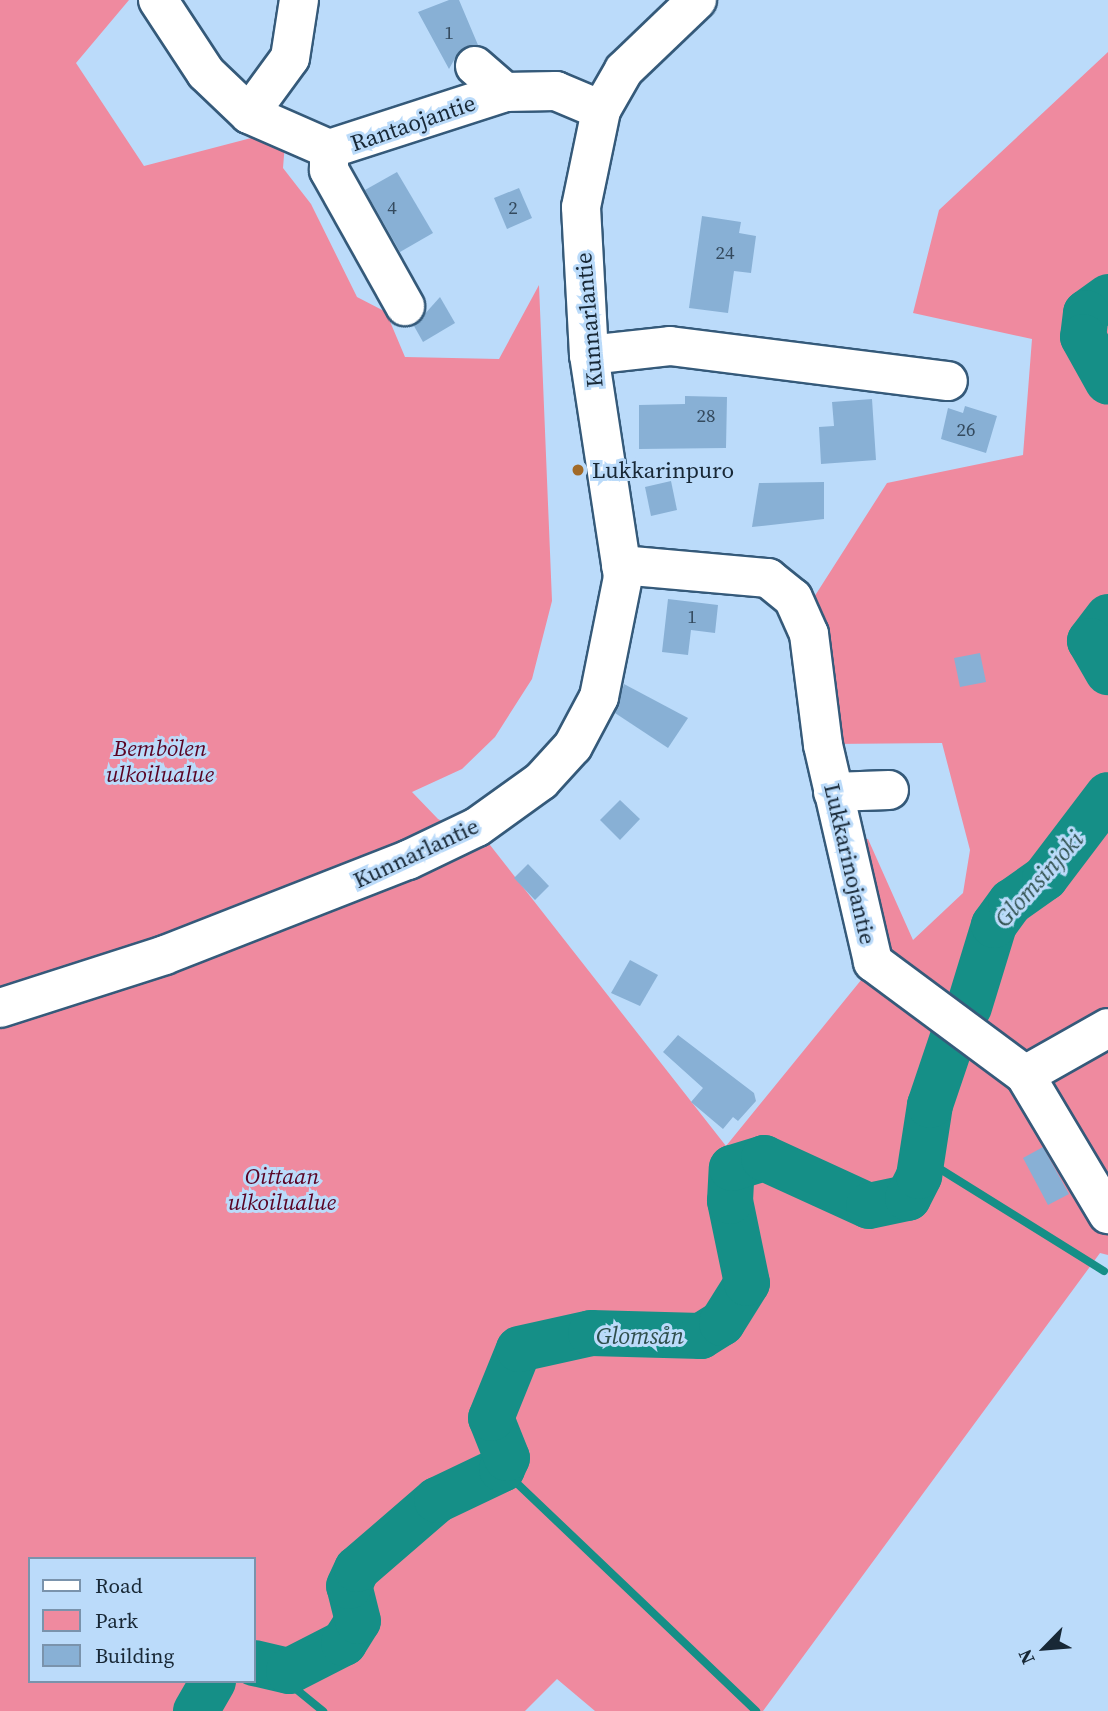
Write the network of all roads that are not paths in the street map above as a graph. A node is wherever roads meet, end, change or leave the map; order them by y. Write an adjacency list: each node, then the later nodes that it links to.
1 (158, 0): 7 (street, Rantaojantie)
2 (299, 0): 7 (street)
3 (697, 0): 6 (street, Kunnarlantie)
4 (475, 66): 5 (street)
5 (505, 92): 6 (street, Rantaojantie); 8 (street, Rantaojantie)
6 (601, 110): 10 (street, Kunnarlantie)
7 (249, 114): 8 (street, Rantaojantie)
8 (329, 149): 9 (street)
9 (405, 306)
10 (589, 355): 11 (street); 12 (street, Kunnarlantie)
11 (948, 381)
12 (621, 565): 14 (street, Lukkarinojantie); 15 (street, Kunnarlantie)
13 (889, 790): 14 (street)
14 (833, 792): 17 (street, Lukkarinojantie)
15 (0, 1008)
16 (1108, 1028): 17 (street)
17 (1025, 1075): 18 (street, Lukkarinojantie)
18 (1108, 1214)

